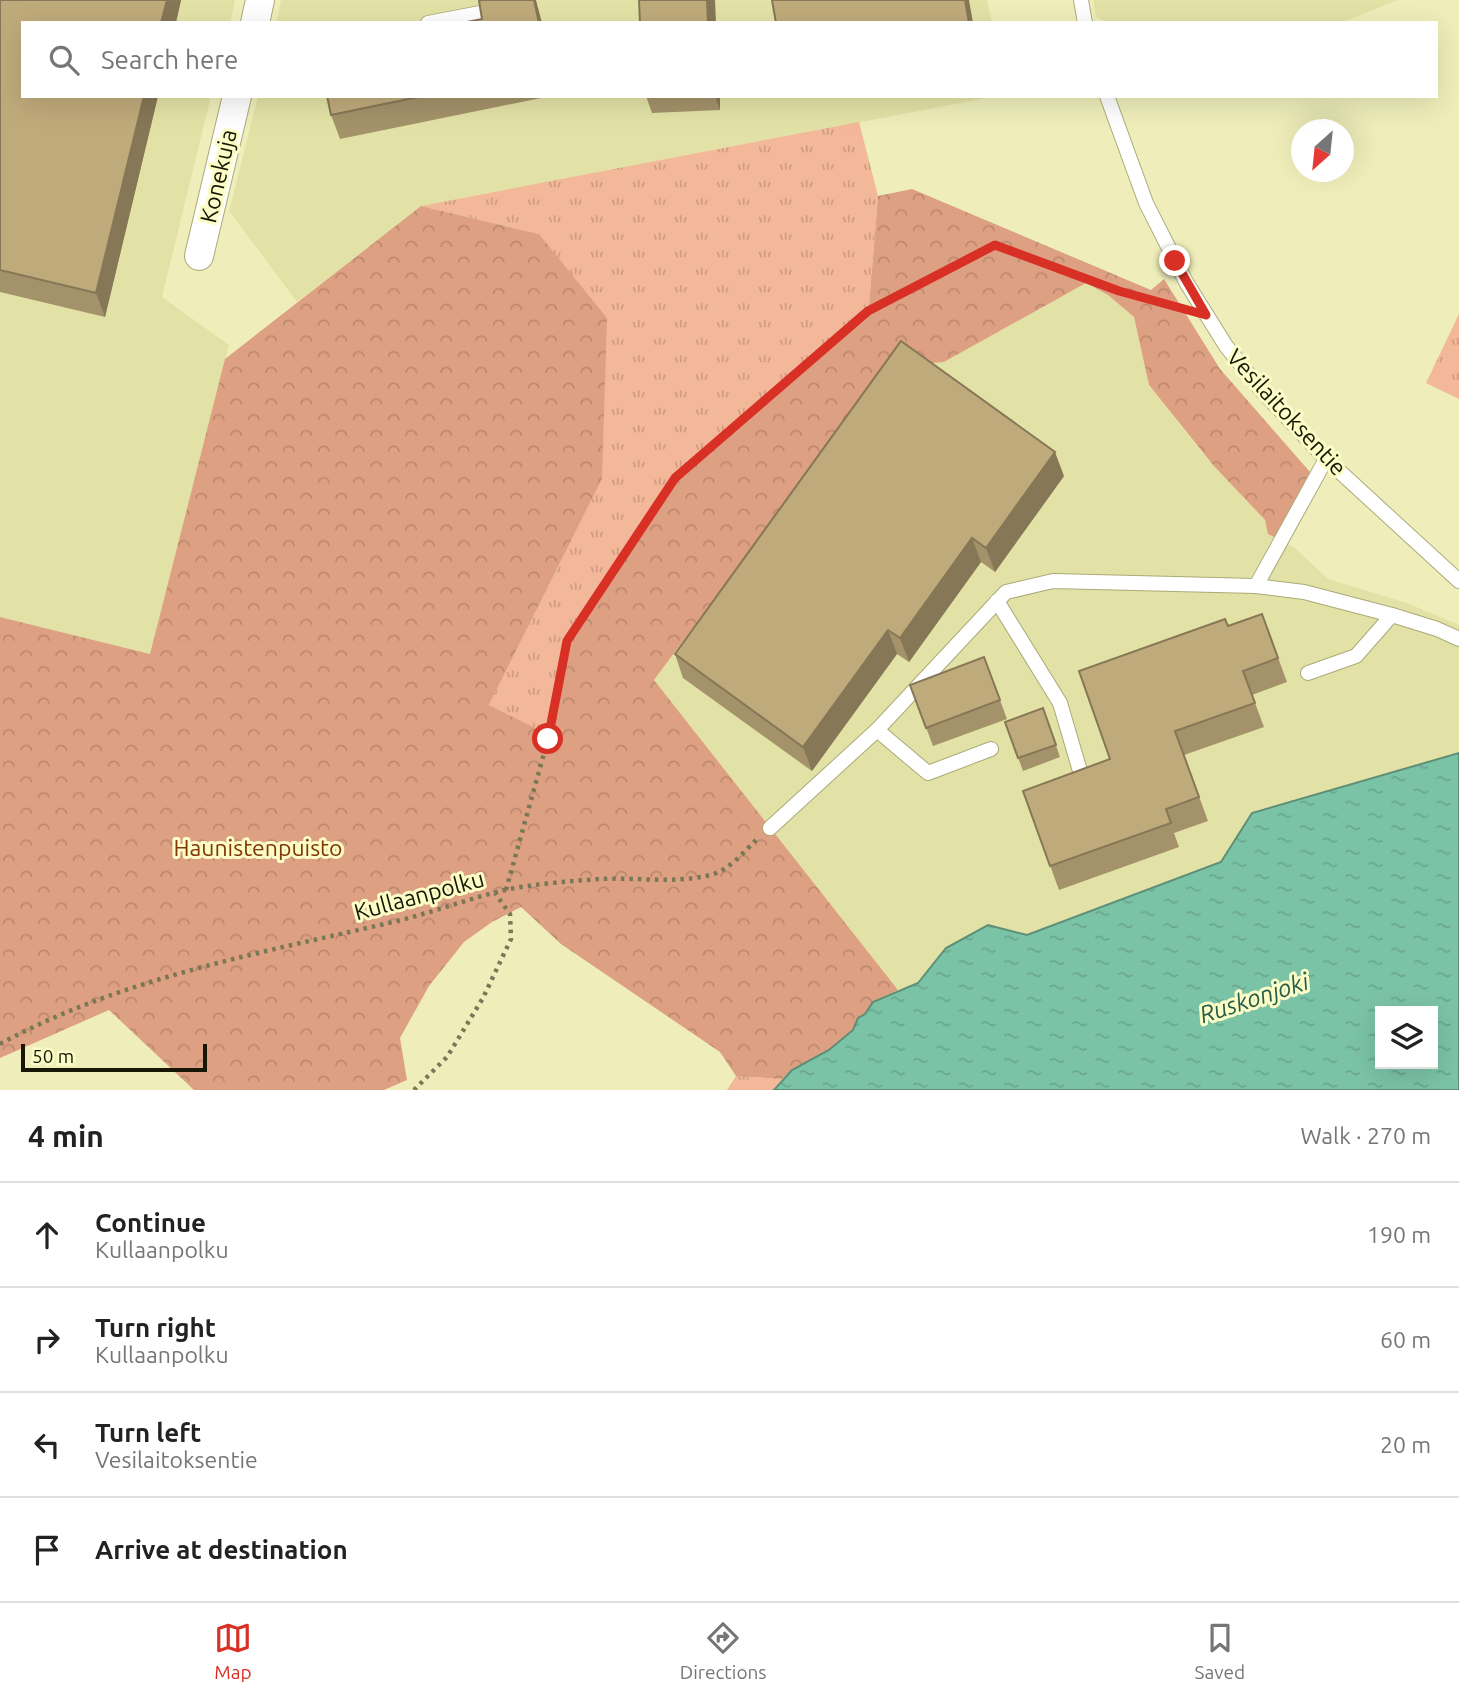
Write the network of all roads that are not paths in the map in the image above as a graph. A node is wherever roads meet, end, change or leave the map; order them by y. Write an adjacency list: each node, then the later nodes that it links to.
1 (260, 0): 4 (street)
2 (1081, 0): 6 (lane)
3 (496, 10): 5 (lane)
4 (255, 21)
5 (438, 21)
6 (1085, 21)
7 (237, 98): 9 (street, Konekuja)
8 (1108, 98): 10 (lane, Vesilaitoksentie)
9 (199, 256)
10 (1326, 459): 11 (lane, Vesilaitoksentie); 12 (lane)
11 (1459, 581)
12 (1256, 586): 13 (lane); 14 (lane)
13 (997, 601): 17 (lane); 19 (lane)
14 (1392, 615): 15 (lane); 16 (lane)
15 (1459, 639)
16 (1308, 673)
17 (877, 730): 18 (lane); 20 (lane)
18 (991, 749)
19 (1080, 771)
20 (770, 828)

